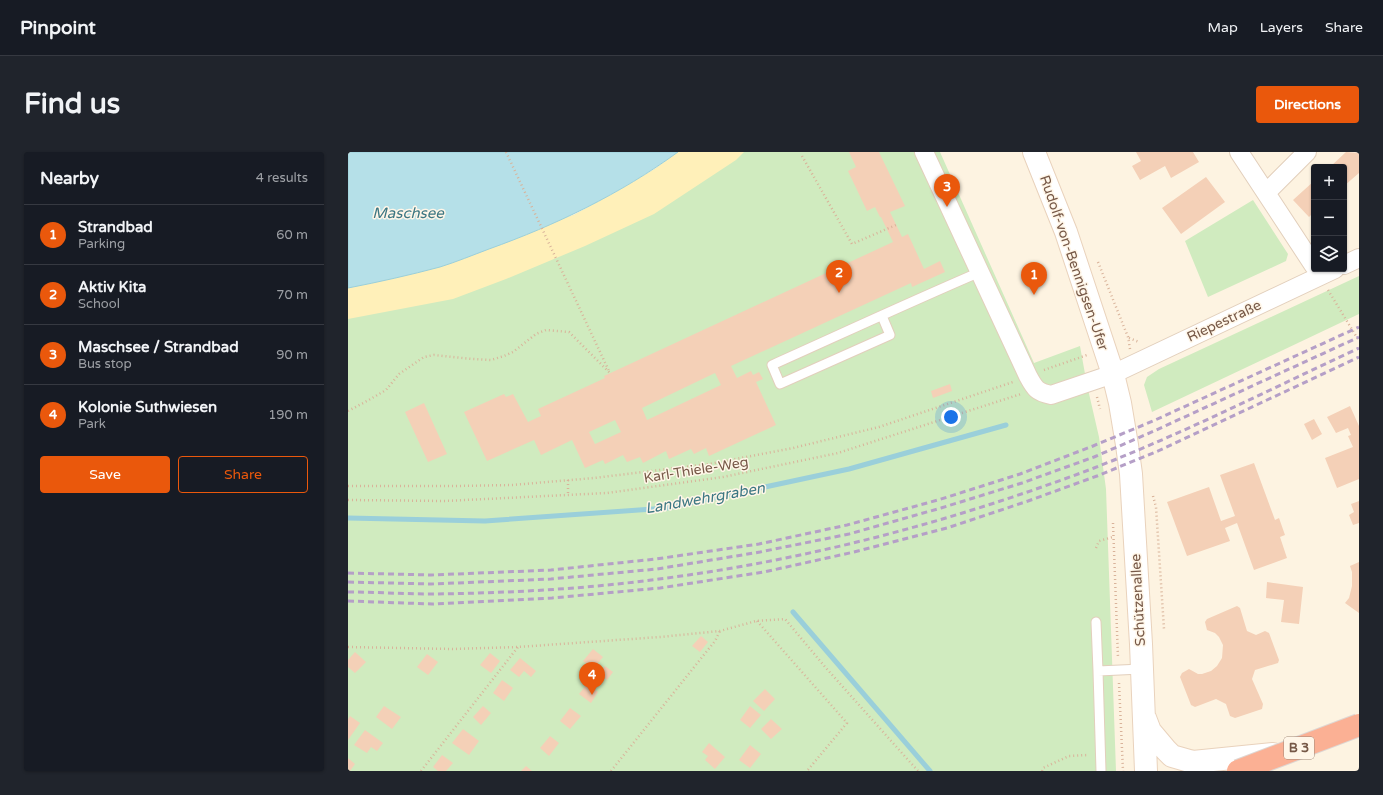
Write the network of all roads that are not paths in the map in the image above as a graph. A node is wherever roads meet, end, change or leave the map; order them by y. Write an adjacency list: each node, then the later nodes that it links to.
1 (924, 152): 9 (street)
2 (1034, 152): 12 (street, Rudolf-von-Bennigsen-Ufer)
3 (1239, 152): 5 (street)
4 (1307, 152): 5 (street)
5 (1266, 193): 6 (street)
6 (1311, 256)
7 (1359, 258): 8 (street)
8 (1347, 264)
9 (980, 272): 11 (lane); 12 (street)
10 (1317, 272): 12 (street, Riepestraße)
11 (882, 316): 11 (lane)
12 (1113, 374): 13 (street, Rudolf-von-Bennigsen-Ufer)
13 (1125, 429): 15 (street, Schützenallee)
14 (1096, 622): 16 (lane)
15 (1142, 669): 16 (lane); 17 (street, Schützenallee)
16 (1098, 671): 21 (lane)
17 (1144, 715): 20 (street); 22 (street, Schützenallee)
18 (1359, 725): 23 (highway, B 3, bridge)
19 (1359, 731): 20 (street)
20 (1302, 752): 24 (street)
21 (1101, 771)
22 (1146, 771)
23 (1238, 771)
24 (1248, 771)

